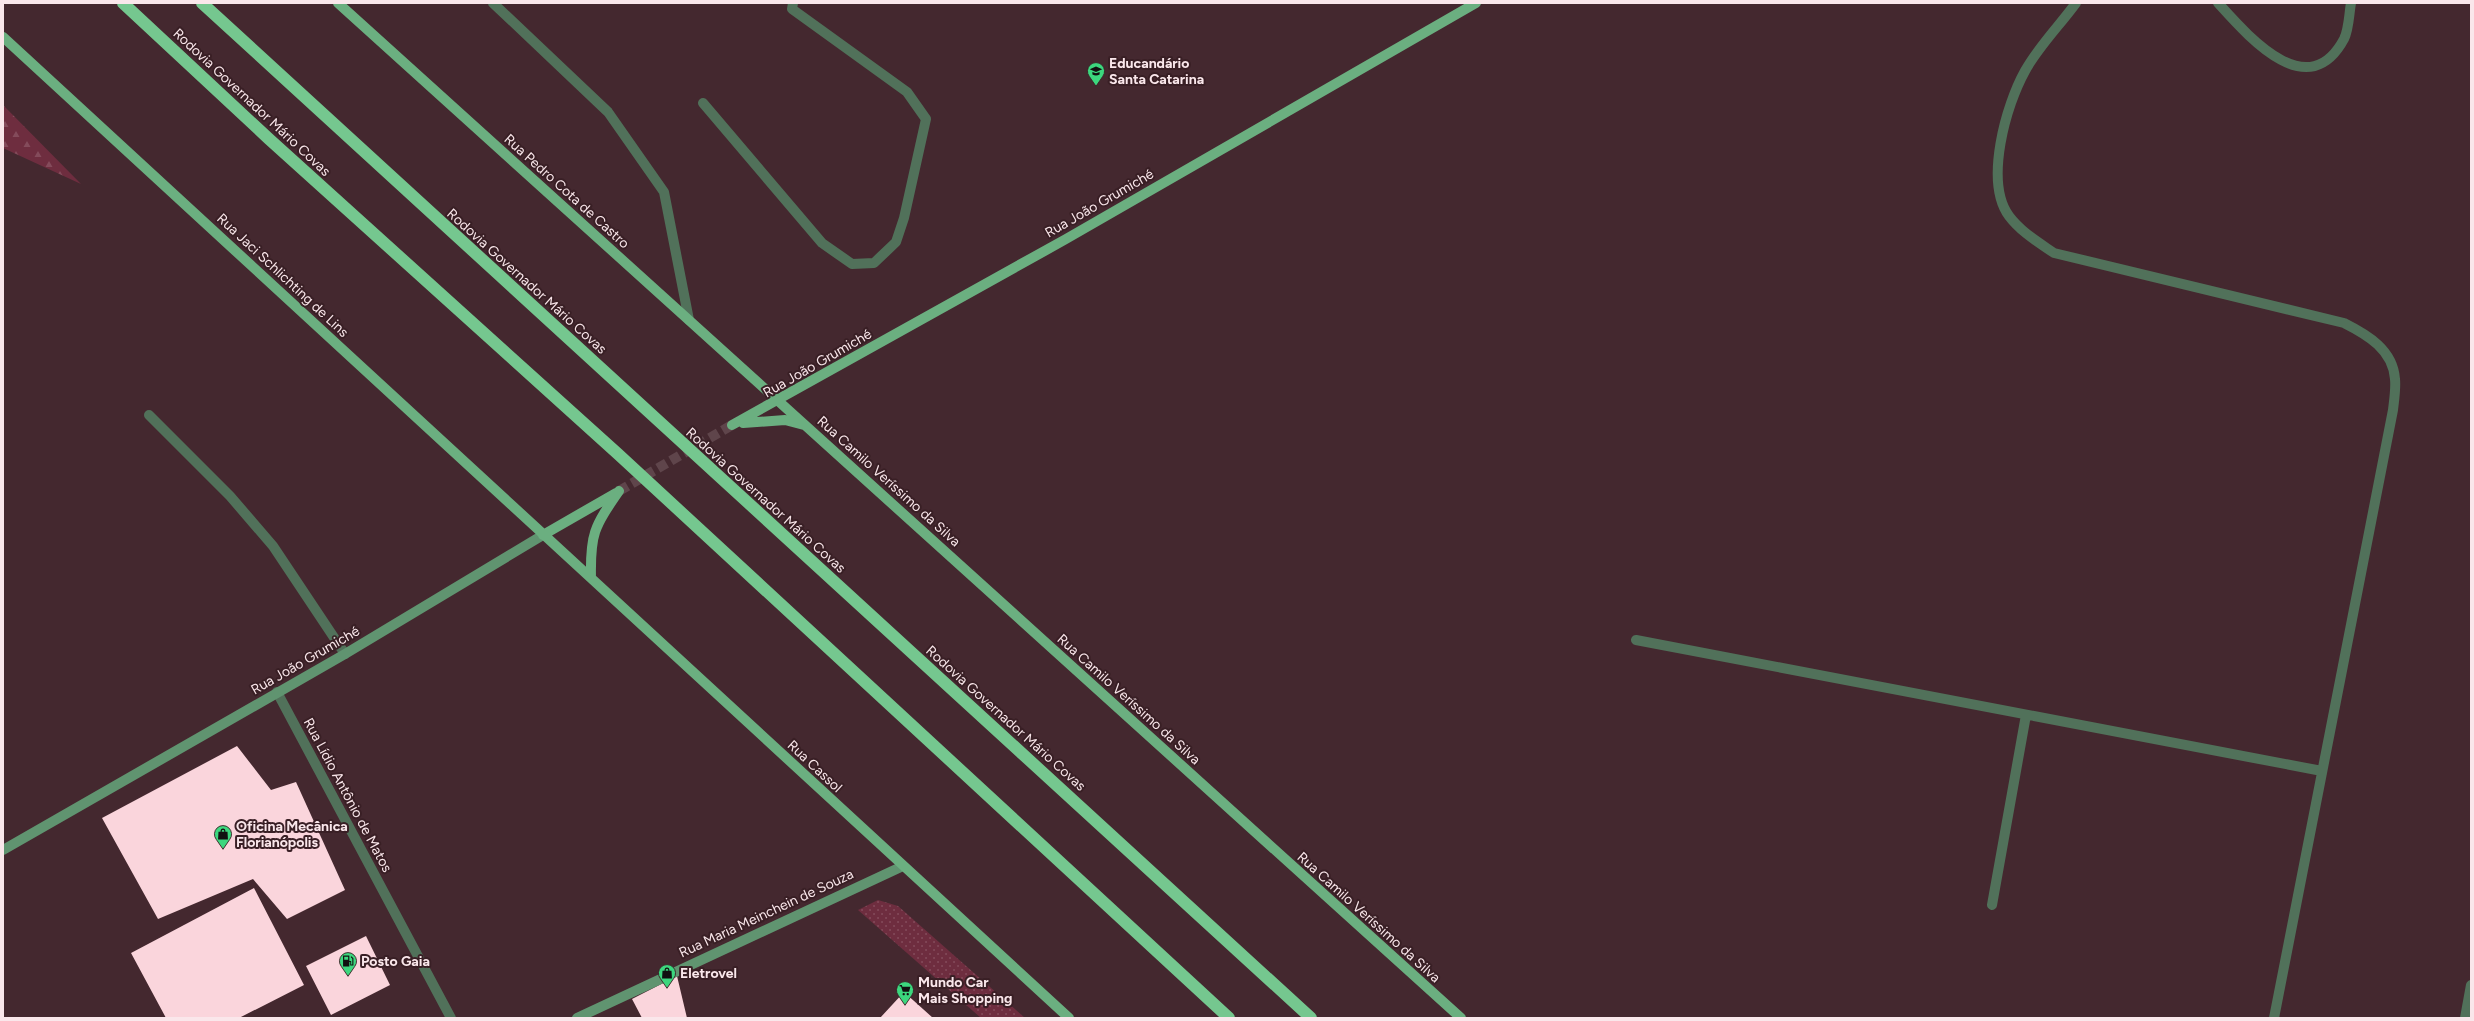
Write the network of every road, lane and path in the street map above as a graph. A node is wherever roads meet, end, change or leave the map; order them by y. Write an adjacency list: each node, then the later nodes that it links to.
1 (123, 3): 30 (highway, Rodovia Governador Mário Covas)
2 (202, 3): 31 (highway, Rodovia Governador Mário Covas)
3 (338, 3): 12 (main road, Rua Pedro Cota de Castro)
4 (493, 3): 12 (street)
5 (793, 3): 11 (street)
6 (1476, 3): 13 (main road, Rua João Grumiché)
7 (2076, 3): 22 (street)
8 (2218, 3): 9 (street)
9 (2351, 3)
10 (3, 37): 16 (main road, Rua Jaci Schlichting de Lins)
11 (703, 103)
12 (689, 320): 13 (main road, Rua Pedro Cota de Castro)
13 (778, 400): 15 (main road, Rua Camilo Veríssimo da Silva); 15 (main road, Rua João Grumiché)
14 (149, 415): 19 (street)
15 (806, 426): 32 (main road, Rua Camilo Veríssimo da Silva)
16 (543, 535): 17 (main road, Rua Cassol); 17 (main road, Rua João Grumiché); 19 (main road, Rua João Grumiché)
17 (591, 578): 24 (main road, Rua Cassol)
18 (1636, 640): 21 (street)
19 (345, 654): 20 (main road, Rua João Grumiché)
20 (277, 692): 23 (main road, Rua João Grumiché); 27 (street, Rua Lídio Antônio de Matos)
21 (2026, 715): 22 (street); 25 (street)
22 (2322, 771): 33 (street)
23 (3, 850)
24 (903, 866): 28 (main road, Rua Maria Meinchein de Souza); 29 (main road, Rua Cassol)
25 (1992, 905)
26 (2471, 985): 34 (street)
27 (450, 1018)
28 (578, 1018)
29 (1069, 1018)
30 (1229, 1018)
31 (1311, 1018)
32 (1461, 1018)
33 (2274, 1018)
34 (2465, 1018)

